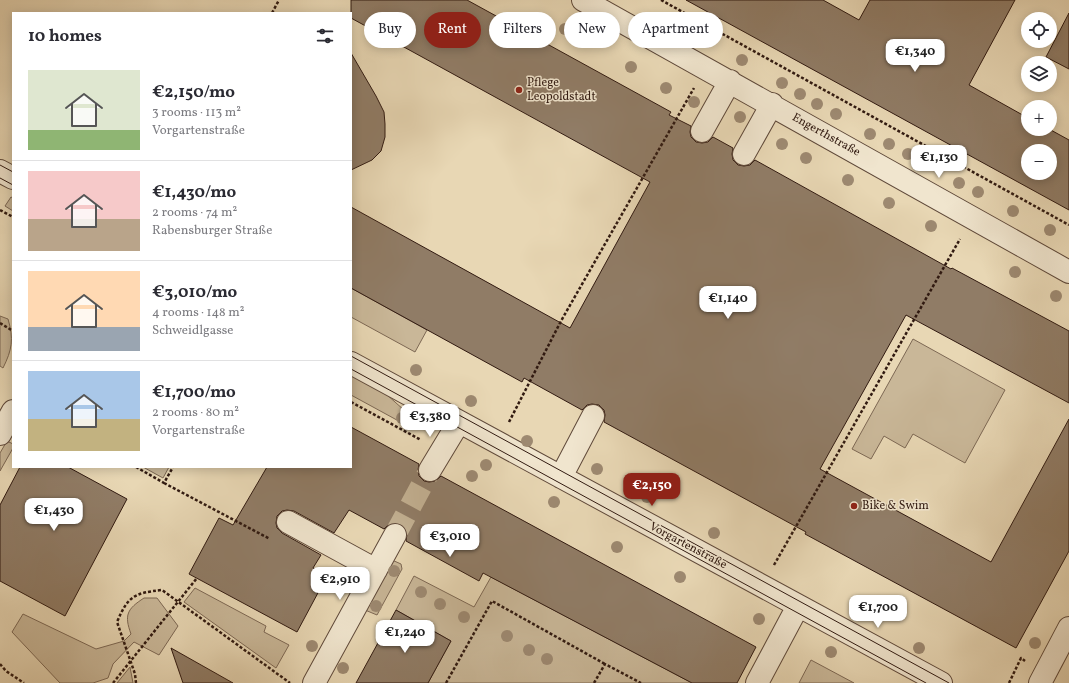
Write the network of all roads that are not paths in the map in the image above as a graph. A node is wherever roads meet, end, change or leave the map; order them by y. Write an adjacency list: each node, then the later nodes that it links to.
1 (582, 0): 2 (street, Engerthstraße)
2 (605, 5): 3 (street, Engerthstraße)
3 (730, 81): 4 (street, Engerthstraße); 5 (street)
4 (772, 104): 6 (street); 9 (street, Engerthstraße)
5 (702, 131)
6 (744, 154)
7 (0, 171): 8 (street)
8 (12, 177)
9 (1069, 272)
10 (352, 364): 13 (street, Vorgartenstraße)
11 (12, 413): 14 (street)
12 (593, 416): 16 (street)
13 (459, 422): 15 (street); 16 (street, Vorgartenstraße)
14 (0, 434)
15 (430, 470)
16 (561, 478): 20 (street, Vorgartenstraße)
17 (288, 522): 19 (street)
18 (395, 535): 19 (street)
19 (376, 570): 22 (street)
20 (798, 606): 23 (street); 24 (street, Vorgartenstraße)
21 (1069, 628): 25 (street)
22 (314, 683)
23 (757, 683)
24 (941, 683)
25 (1040, 683)

